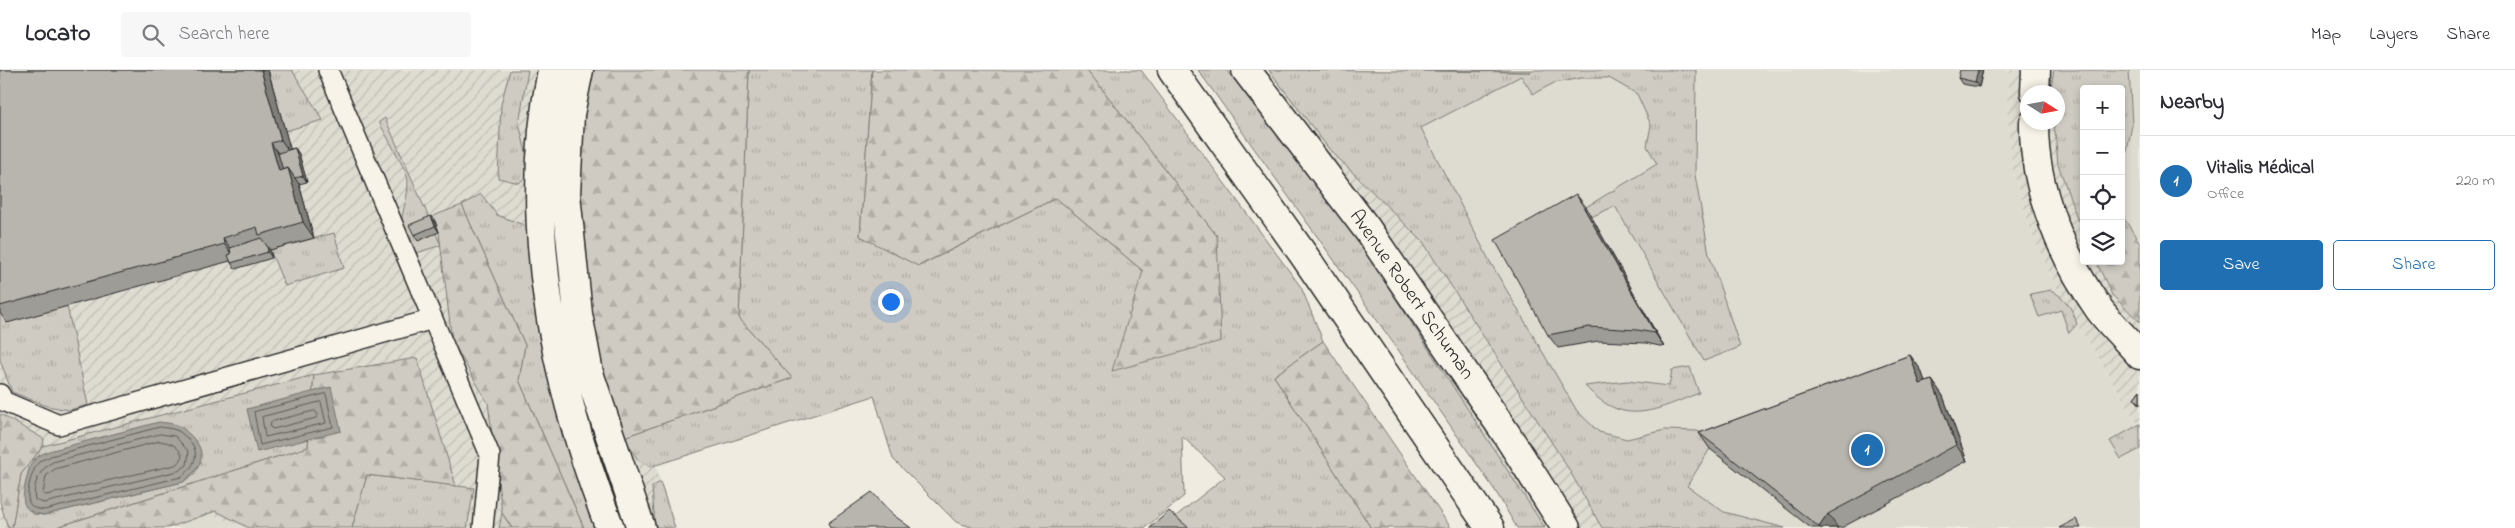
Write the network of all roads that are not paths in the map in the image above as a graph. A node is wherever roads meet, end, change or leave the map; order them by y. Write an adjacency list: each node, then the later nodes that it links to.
1 (328, 70): 14 (lane)
2 (552, 70): 12 (main road)
3 (566, 70): 9 (lane)
4 (578, 70): 9 (main road)
5 (1172, 70): 17 (main road)
6 (1246, 70): 23 (main road, Avenue Robert Schuman)
7 (2036, 70): 8 (main road)
8 (2035, 85)
9 (570, 114): 11 (main road)
10 (2035, 130): 15 (main road)
11 (568, 168): 12 (lane); 13 (main road)
12 (541, 201): 13 (lane); 19 (main road)
13 (578, 314): 20 (main road)
14 (432, 319): 16 (lane); 18 (lane)
15 (2140, 355)
16 (0, 394)
17 (1456, 478): 21 (main road); 22 (main road)
18 (483, 528)
19 (610, 528)
20 (641, 528)
21 (1483, 528)
22 (1490, 528)
23 (1566, 528)

